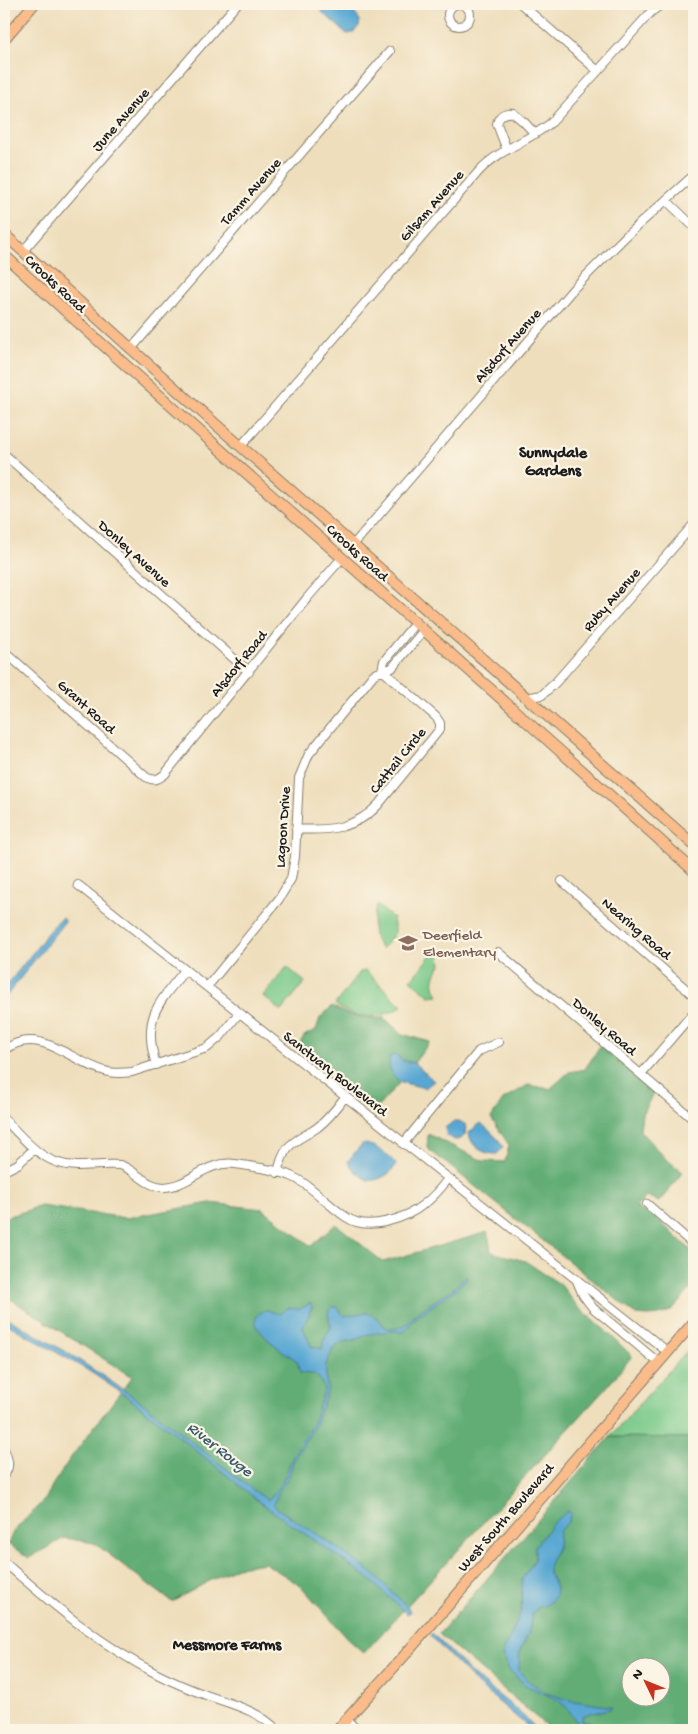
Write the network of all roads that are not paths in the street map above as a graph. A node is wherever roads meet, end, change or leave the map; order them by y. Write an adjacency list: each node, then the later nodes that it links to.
1 (34, 4): 5 (main road)
2 (237, 4): 14 (street, June Avenue)
3 (521, 4): 7 (street)
4 (657, 5): 7 (street, Gilsam Avenue)
5 (4, 39)
6 (390, 51): 18 (street, Tamm Avenue)
7 (598, 71): 8 (street, Gilsam Avenue)
8 (535, 134): 9 (street, Gilsam Avenue); 9 (street)
9 (507, 150): 19 (street, Gilsam Avenue)
10 (694, 175): 11 (street, Alsdorf Avenue)
11 (666, 200): 12 (street); 25 (street, Alsdorf Avenue)
12 (694, 227)
13 (4, 234): 14 (main road, Crooks Road)
14 (23, 252): 15 (main road); 16 (main road, Crooks Road)
15 (4, 256): 17 (main road, Crooks Road)
16 (65, 290): 17 (main road); 18 (main road, Crooks Road)
17 (49, 297): 21 (main road, Crooks Road)
18 (131, 349): 19 (main road, Crooks Road)
19 (241, 446): 21 (main road); 22 (main road, Crooks Road)
20 (4, 454): 33 (street, Donley Avenue)
21 (224, 454): 23 (main road, Crooks Road)
22 (307, 505): 23 (main road); 25 (main road, Crooks Road)
23 (289, 511): 26 (main road, Crooks Road)
24 (694, 524): 34 (street, Ruby Avenue)
25 (353, 545): 29 (main road, Crooks Road)
26 (342, 558): 27 (main road, Crooks Road); 33 (street, Alsdorf Road)
27 (416, 622): 28 (main road, Crooks Road); 32 (street, Lagoon Drive)
28 (424, 630): 30 (main road, Crooks Road); 32 (street, Lagoon Drive)
29 (463, 643): 30 (main road); 35 (main road, Crooks Road)
30 (445, 649): 37 (main road, Crooks Road)
31 (4, 650): 38 (street, Grant Road)
32 (382, 670): 39 (street, Lagoon Drive); 39 (street, Cattail Circle)
33 (249, 672): 38 (street, Alsdorf Road)
34 (548, 691): 35 (street); 36 (street)
35 (526, 698): 36 (main road, Crooks Road)
36 (544, 714): 37 (main road); 40 (main road, Crooks Road)
37 (522, 717): 41 (main road, Crooks Road)
38 (154, 780)
39 (296, 829): 46 (street, Lagoon Drive)
40 (694, 845)
41 (694, 870)
42 (562, 882): 47 (street, Nearing Road)
43 (78, 885): 45 (street, Sanctuary Boulevard)
44 (498, 952): 53 (street, Donley Road)
45 (185, 970): 46 (street, Sanctuary Boulevard); 52 (street)
46 (206, 988): 49 (street, Sanctuary Boulevard)
47 (694, 996)
48 (694, 1012): 53 (street)
49 (239, 1013): 52 (street); 54 (street, Sanctuary Boulevard)
50 (499, 1042): 57 (street)
51 (4, 1050): 52 (street)
52 (156, 1064)
53 (641, 1074): 56 (street, Donley Road)
54 (345, 1097): 57 (street, Sanctuary Boulevard); 60 (street)
55 (4, 1119): 58 (street)
56 (694, 1120)
57 (403, 1144): 61 (street, Sanctuary Boulevard)
58 (34, 1149): 59 (street); 60 (street)
59 (4, 1171)
60 (278, 1172): 61 (street)
61 (448, 1179): 64 (street, Sanctuary Boulevard)
62 (647, 1204): 63 (street)
63 (694, 1245)
64 (577, 1281): 66 (street, Sanctuary Boulevard); 67 (street, Sanctuary Boulevard)
65 (694, 1322): 66 (main road, West South Boulevard)
66 (668, 1352): 67 (main road, West South Boulevard)
67 (659, 1363): 71 (main road, West South Boulevard)
68 (4, 1449): 69 (street)
69 (4, 1476)
70 (4, 1562): 72 (street)
71 (347, 1720): 73 (main road, West South Boulevard); 74 (street)
72 (278, 1730)
73 (338, 1730)
74 (358, 1730)

